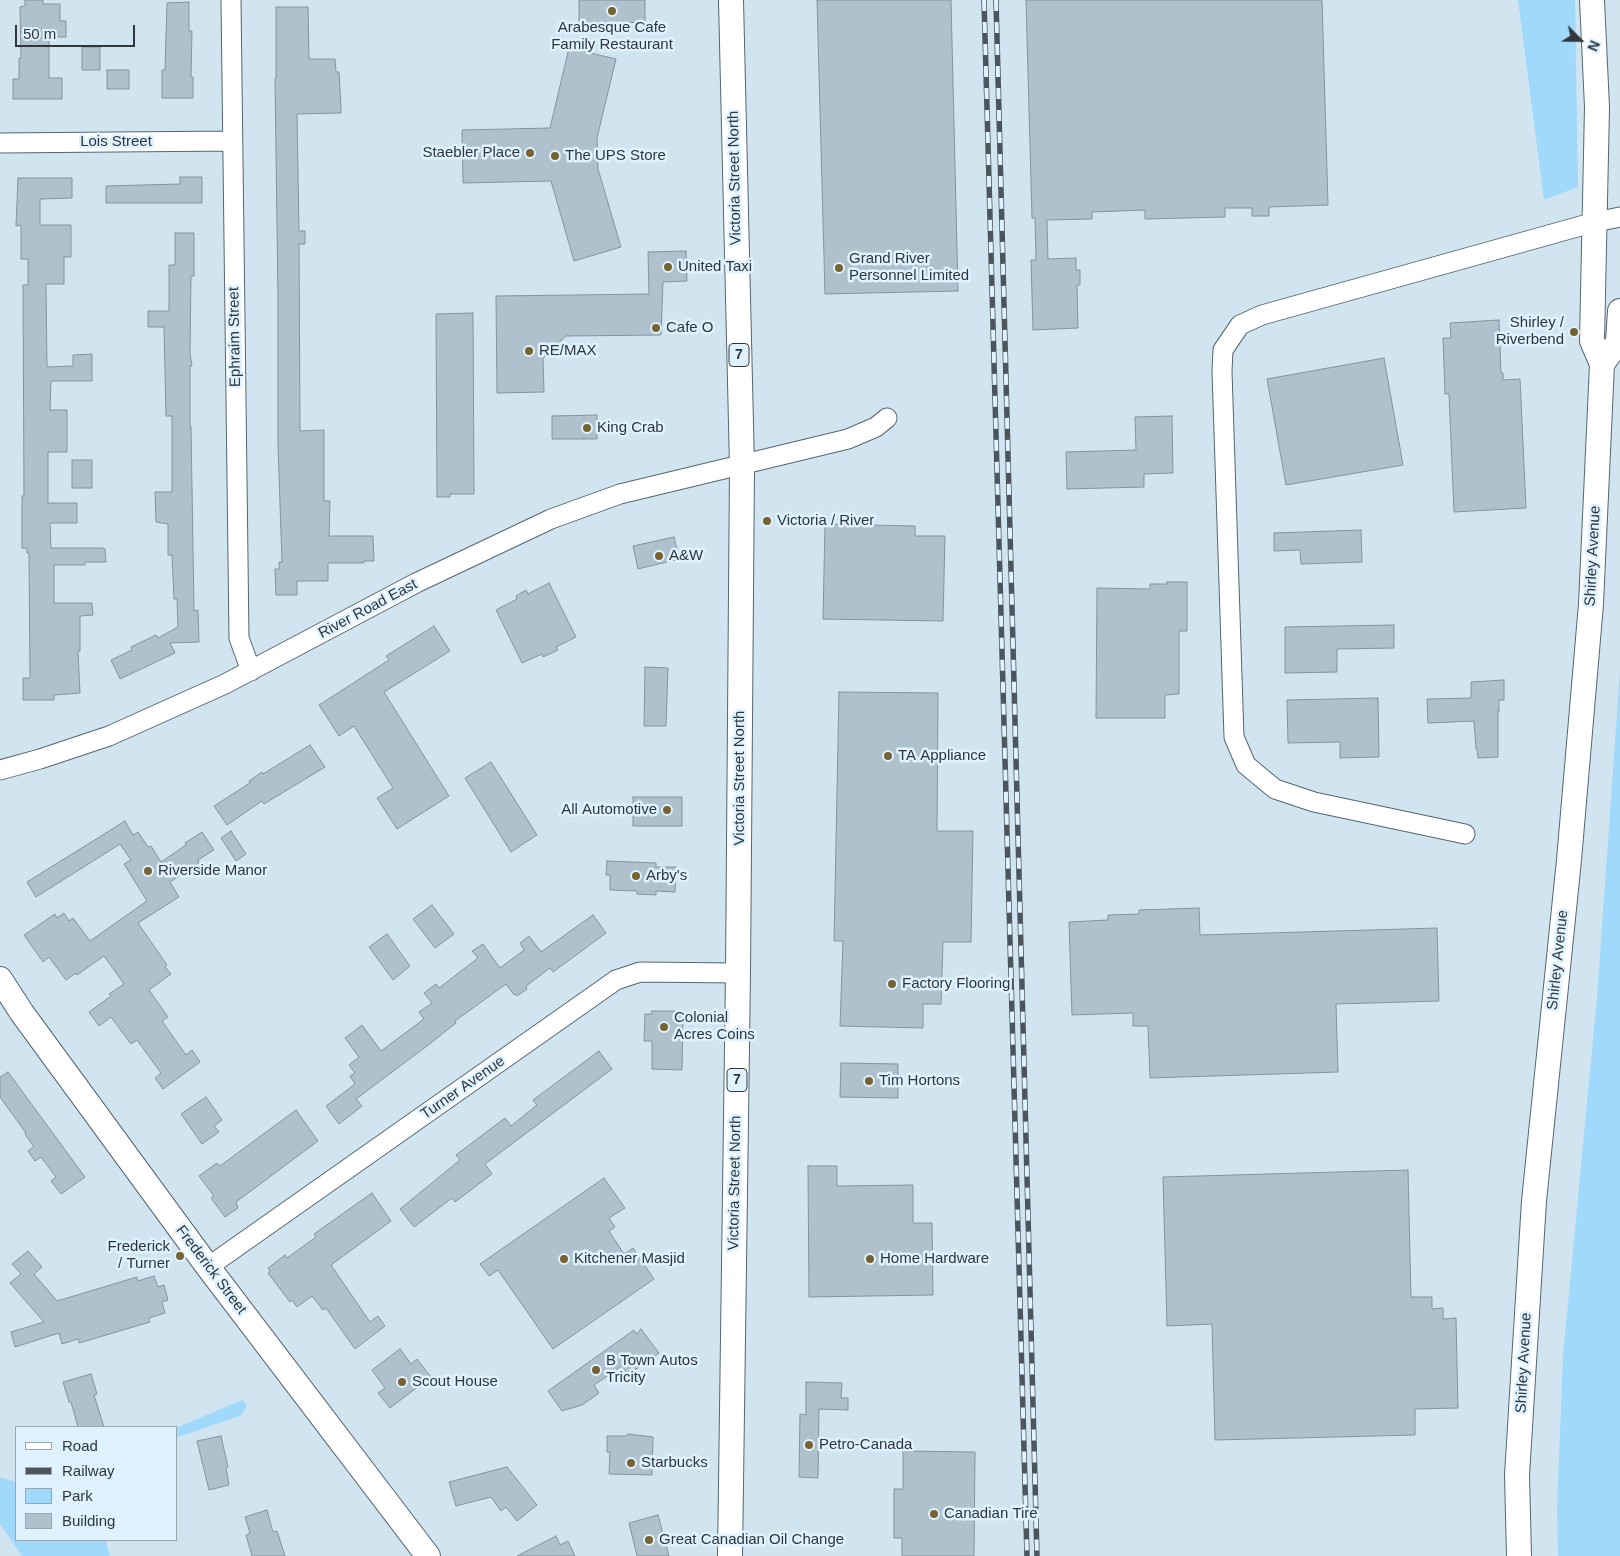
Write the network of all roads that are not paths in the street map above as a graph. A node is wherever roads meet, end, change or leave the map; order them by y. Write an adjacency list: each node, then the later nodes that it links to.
1 (231, 0): 4 (street, Ephraim Street)
2 (731, 0): 11 (main road, Victoria Street North / 7)
3 (1592, 0): 7 (main road, Shirley Avenue)
4 (233, 141): 5 (street, Lois Street); 12 (street, Ephraim Street)
5 (0, 143)
6 (1620, 217): 7 (street)
7 (1595, 222): 9 (main road, Shirley Avenue); 14 (street)
8 (1620, 311): 9 (main road)
9 (1602, 364): 20 (main road, Shirley Avenue)
10 (886, 418): 11 (street, River Road East)
11 (742, 466): 12 (street, River Road East); 15 (main road, Victoria Street North / 7)
12 (251, 671): 13 (street, River Road East)
13 (0, 770)
14 (1464, 834)
15 (738, 973): 17 (street, Turner Avenue); 19 (main road, Victoria Street North / 7)
16 (0, 979): 17 (main road, Frederick Street)
17 (208, 1267): 18 (main road, Frederick Street)
18 (428, 1556)
19 (730, 1556)
20 (1519, 1556)

